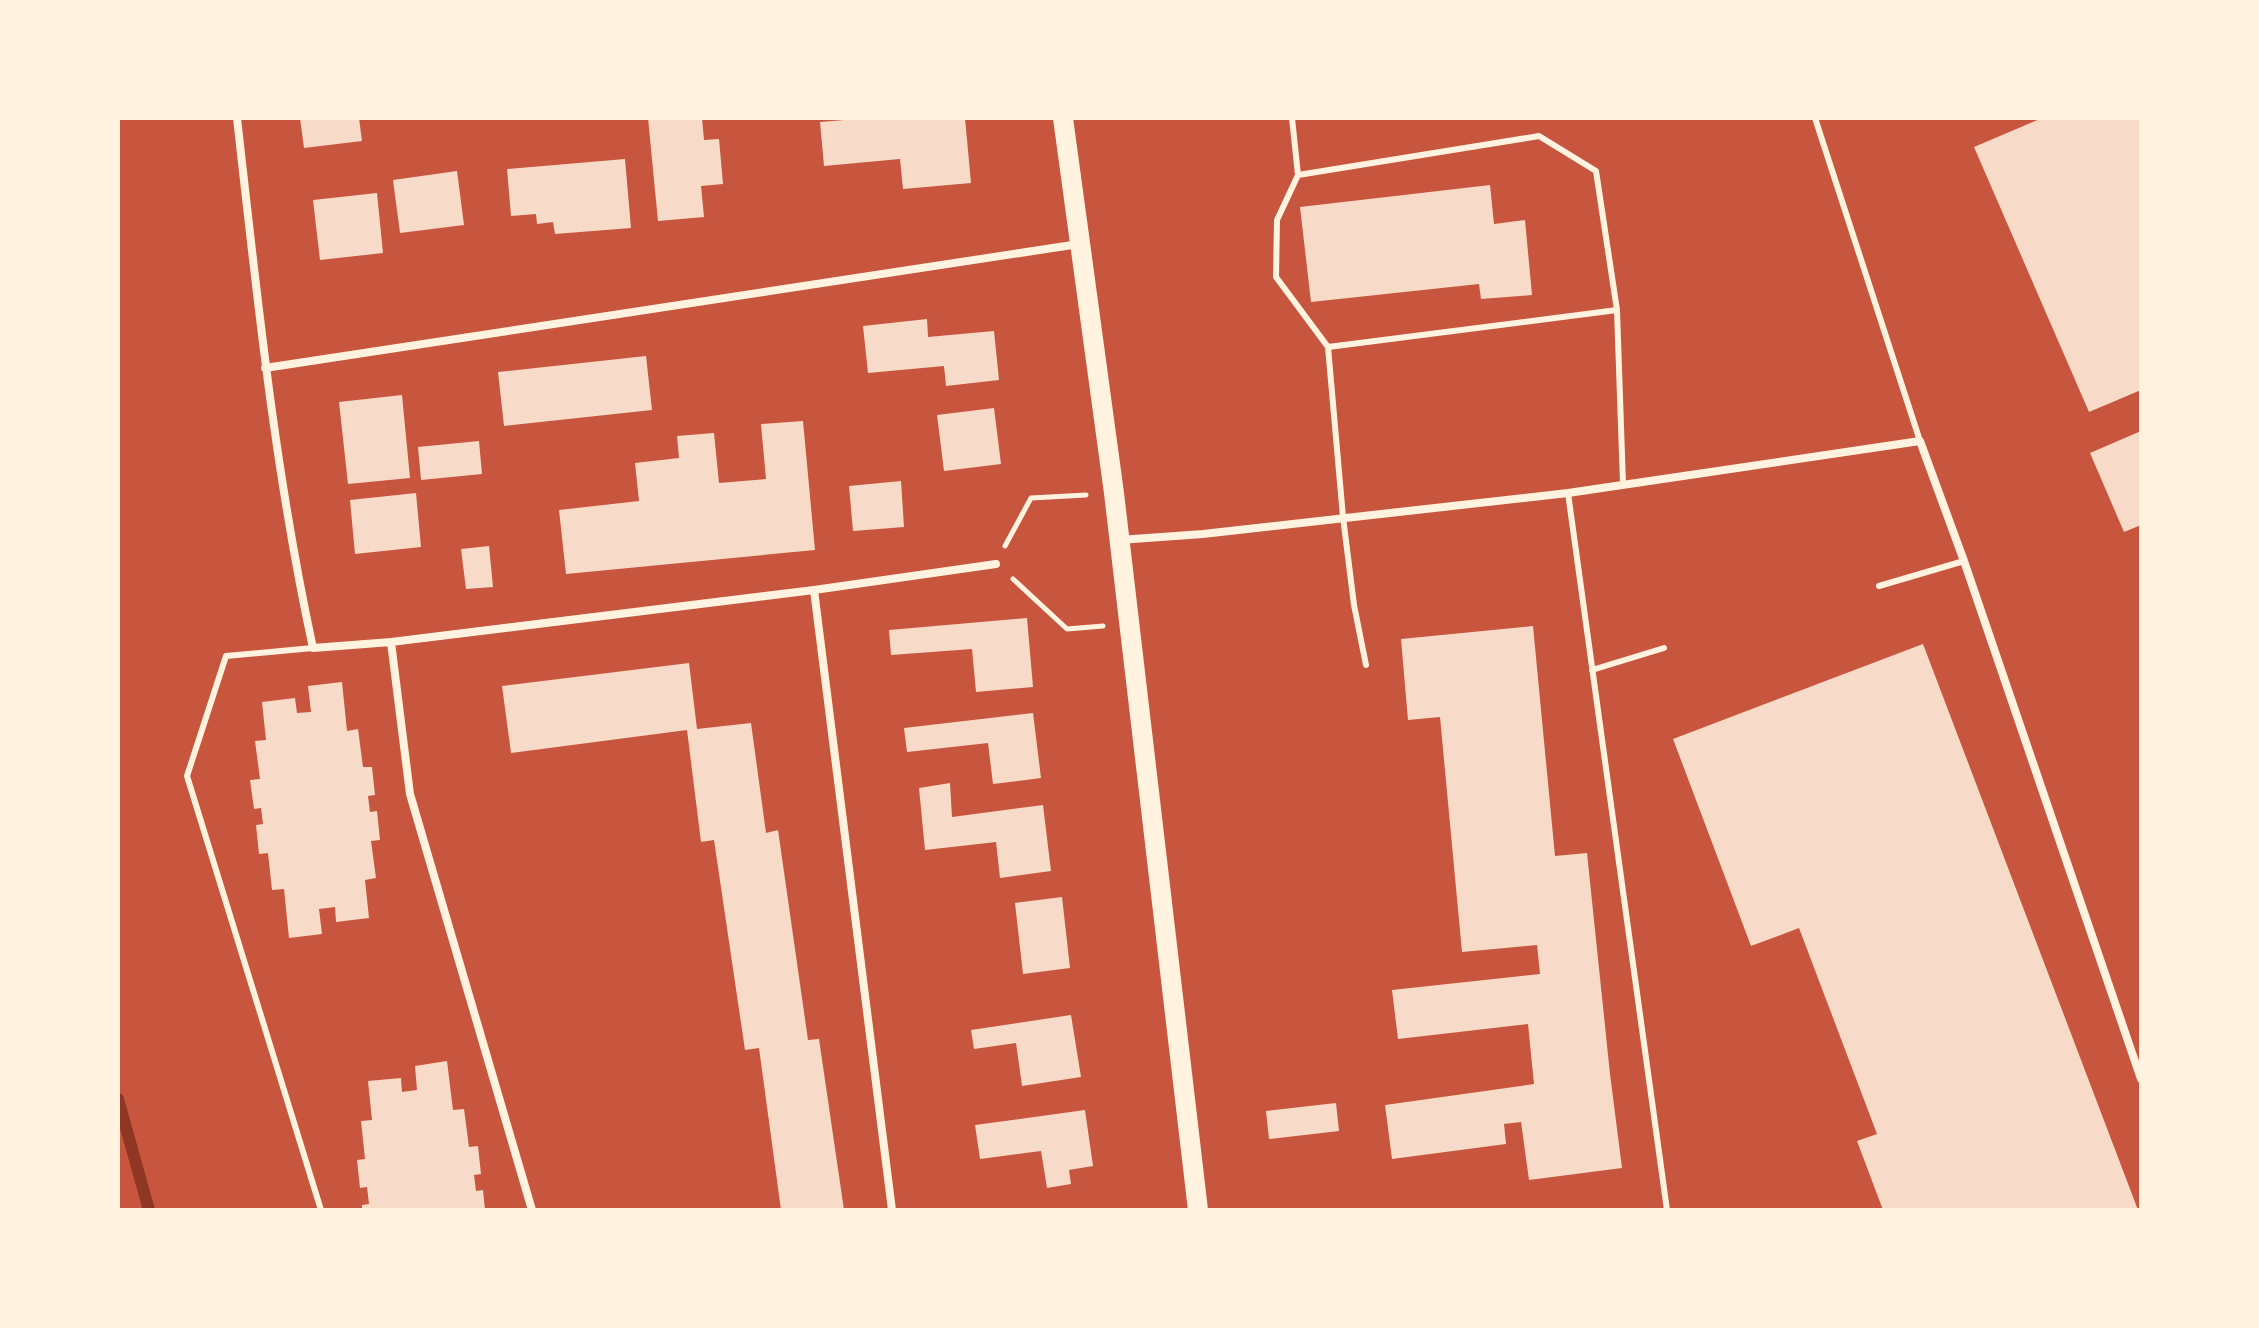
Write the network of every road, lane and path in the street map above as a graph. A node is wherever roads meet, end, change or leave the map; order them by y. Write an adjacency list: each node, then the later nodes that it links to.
1 (237, 118): 9 (street)
2 (1063, 118): 6 (main road)
3 (1292, 118): 5 (lane)
4 (1815, 118): 10 (lane)
5 (1298, 175): 7 (lane); 8 (lane)
6 (1080, 244): 9 (street); 12 (main road)
7 (1617, 310): 8 (lane); 11 (lane)
8 (1328, 347): 14 (lane)
9 (265, 368): 22 (street)
10 (1920, 441): 11 (street); 16 (street)
11 (1623, 484): 13 (street)
12 (1114, 493): 15 (main road); 17 (path)
13 (1568, 493): 14 (street); 25 (lane)
14 (1343, 517): 15 (street); 24 (lane)
15 (1119, 540): 20 (main road)
16 (1964, 561): 18 (lane); 26 (street)
17 (996, 564): 19 (street); 20 (path)
18 (1879, 586)
19 (814, 590): 21 (street); 29 (street)
20 (1127, 624): 30 (main road)
21 (391, 642): 22 (street); 28 (street)
22 (313, 648): 27 (lane)
23 (1664, 648): 25 (lane)
24 (1366, 665)
25 (1592, 670): 31 (lane)
26 (2141, 1079)
27 (321, 1210)
28 (532, 1210)
29 (892, 1210)
30 (1198, 1210)
31 (1667, 1210)

